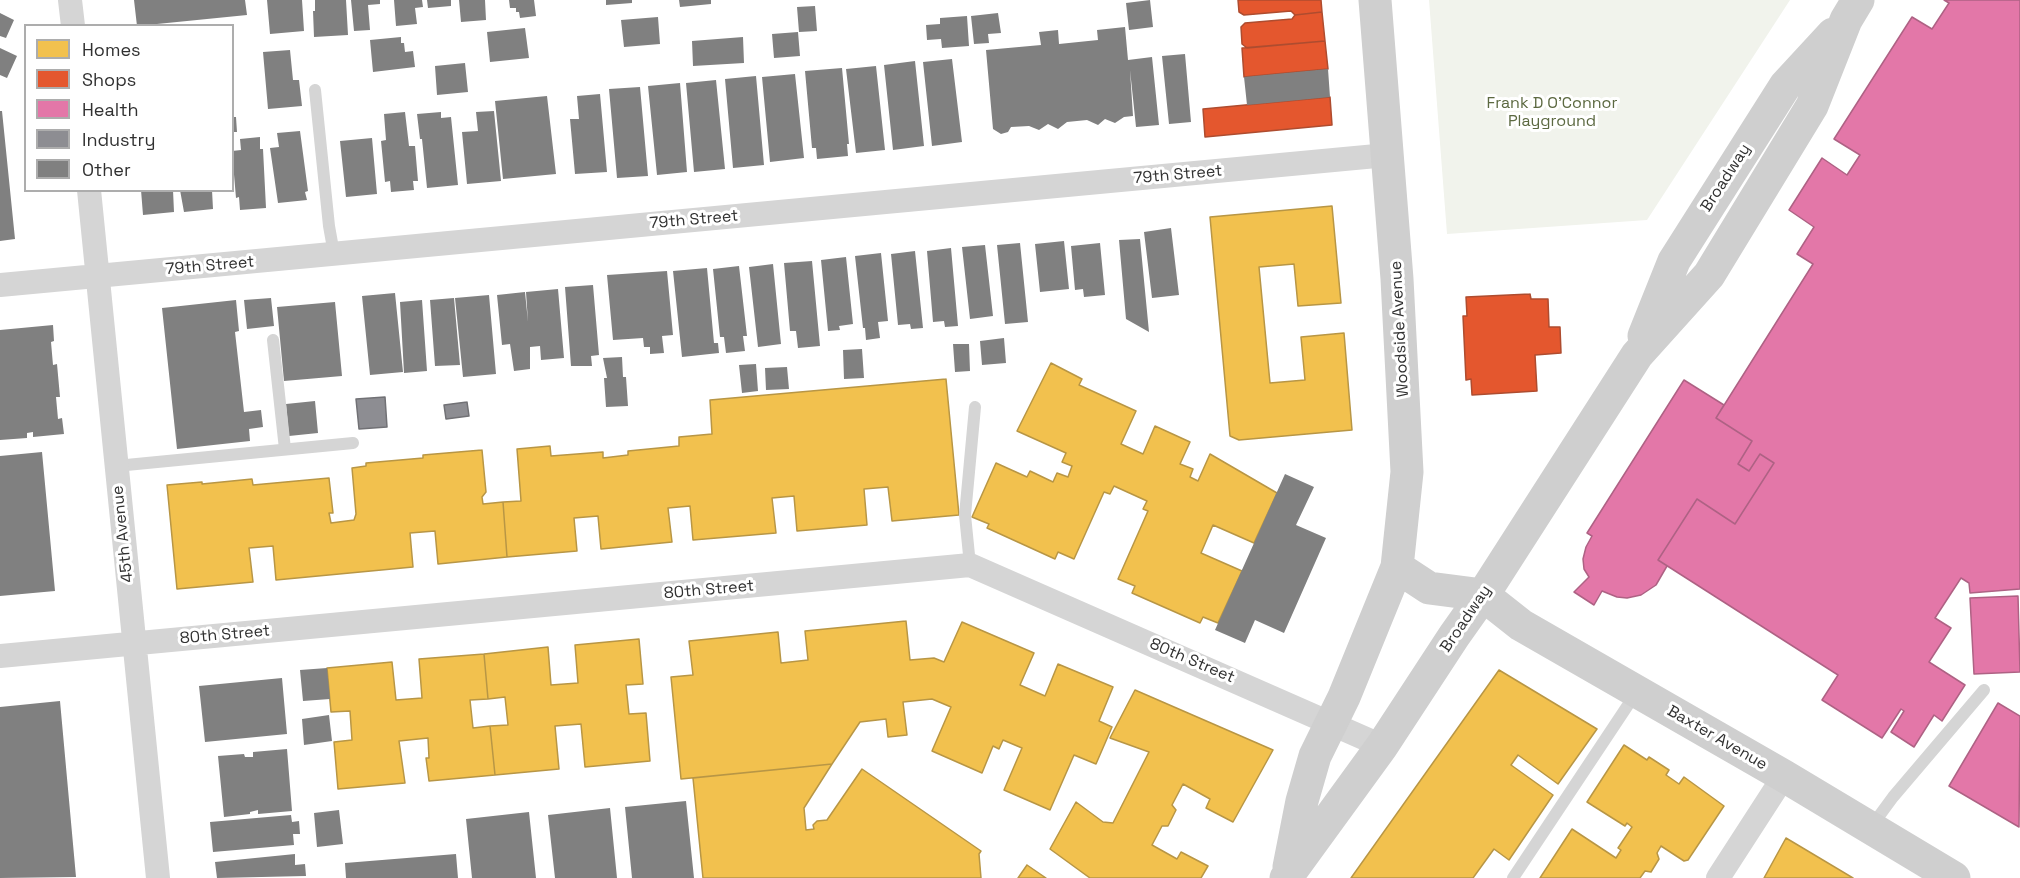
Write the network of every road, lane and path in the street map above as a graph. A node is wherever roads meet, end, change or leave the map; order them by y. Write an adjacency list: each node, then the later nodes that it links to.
1 (70, 0): 4 (street)
2 (1375, 0): 6 (street, Woodside Avenue)
3 (1852, 10): 18 (street, Broadway)
4 (73, 24)
5 (315, 90): 8 (lane)
6 (1387, 155): 8 (street, 79th Street); 17 (street, Woodside Avenue)
7 (89, 192): 9 (street, 45th Avenue)
8 (334, 254): 9 (street, 79th Street)
9 (97, 276): 10 (street, 79th Street); 15 (street, 45th Avenue)
10 (0, 285)
11 (273, 340): 14 (lane)
12 (975, 407): 16 (lane)
13 (353, 442): 14 (lane)
14 (285, 449): 15 (lane)
15 (116, 466): 19 (street, 45th Avenue)
16 (970, 565): 19 (street, 80th Street); 23 (street, 80th Street)
17 (1397, 567): 18 (street); 23 (street, Woodside Avenue)
18 (1483, 595): 22 (street, Baxter Avenue); 24 (street, Broadway)
19 (134, 644): 20 (street, 80th Street); 27 (street, 45th Avenue)
20 (0, 656)
21 (1984, 690): 26 (lane)
22 (1637, 692): 25 (street, Baxter Avenue); 29 (lane)
23 (1333, 723): 24 (street, 80th Street); 28 (street, Woodside Avenue)
24 (1382, 746): 28 (street, Broadway)
25 (1784, 776): 26 (street, Baxter Avenue); 30 (street)
26 (1870, 828): 31 (street, Baxter Avenue)
27 (158, 878)
28 (1286, 878)
29 (1513, 878)
30 (1718, 878)
31 (1954, 878)

